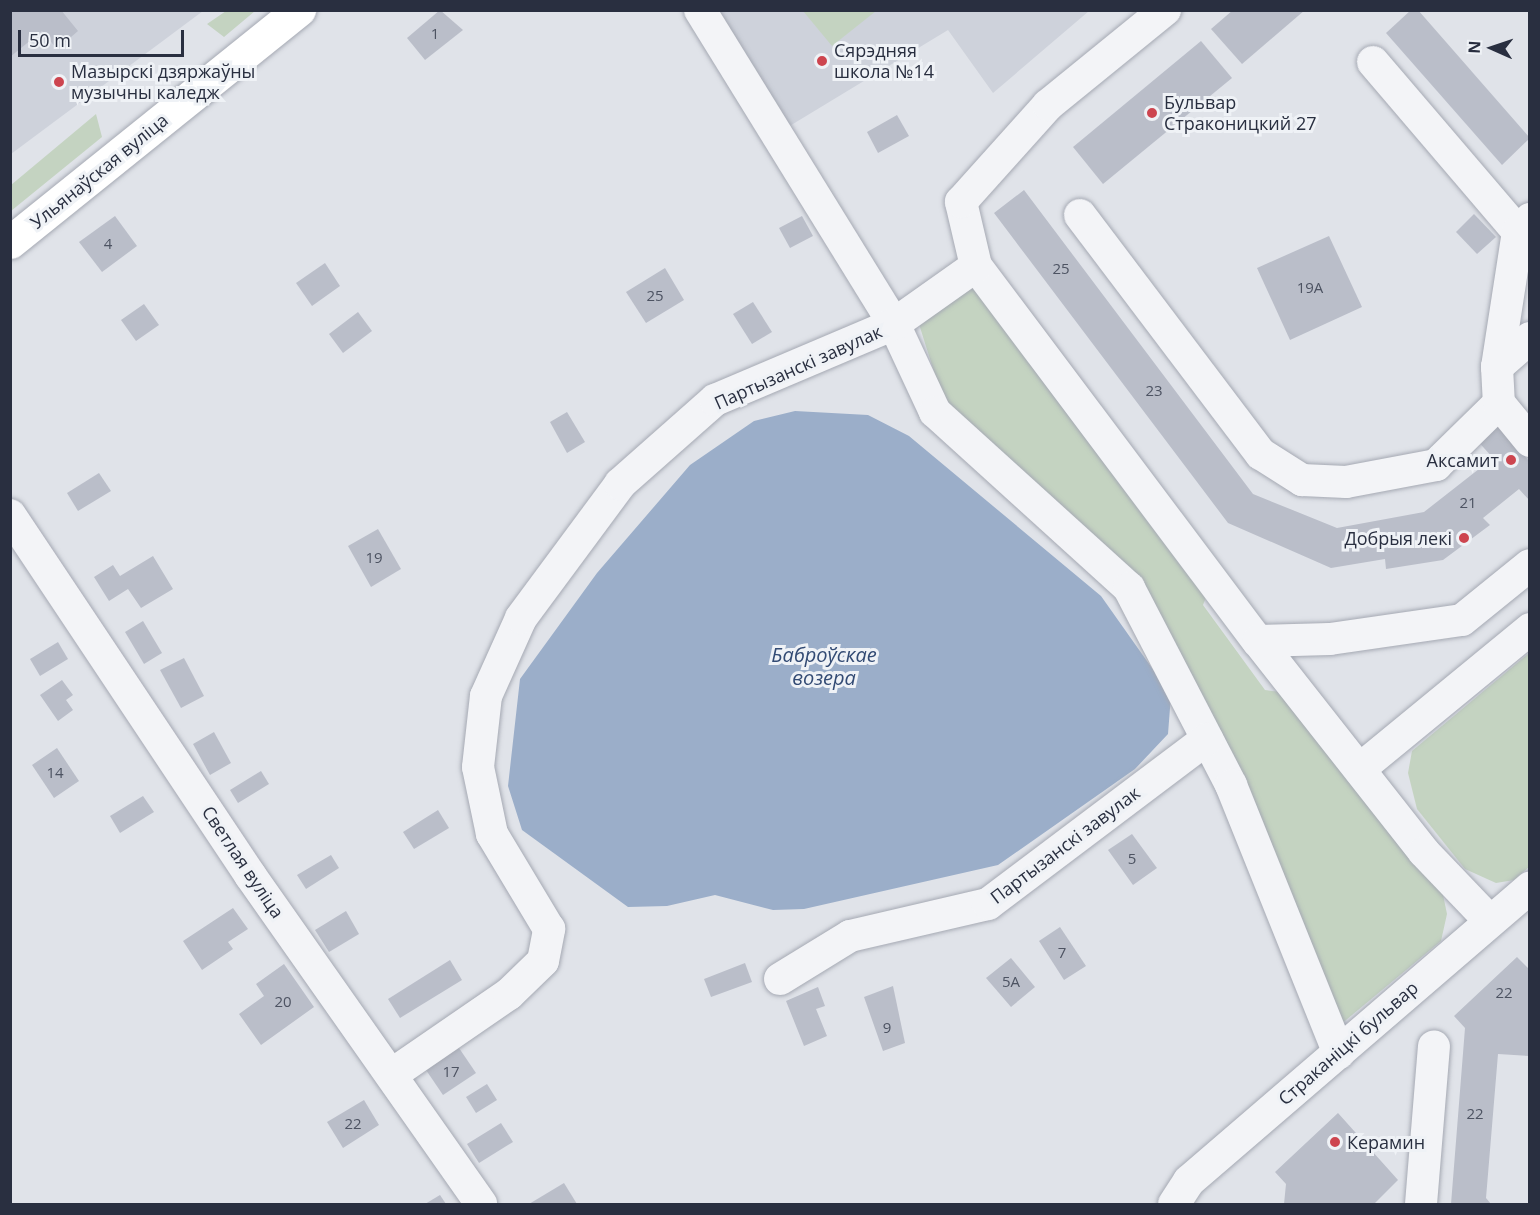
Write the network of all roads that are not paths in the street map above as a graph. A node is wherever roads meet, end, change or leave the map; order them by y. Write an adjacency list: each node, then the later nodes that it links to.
1 (299, 10): 7 (main road, Ульянаўская вуліца)
2 (700, 10): 9 (street, Партызанскі завулак)
3 (1165, 10): 8 (street)
4 (1373, 62): 6 (street)
5 (1080, 215): 12 (street)
6 (1524, 226): 11 (street)
7 (10, 242)
8 (976, 266): 9 (street); 17 (street)
9 (894, 324): 18 (street); 25 (street, Партызанскі завулак)
10 (1530, 338): 11 (street)
11 (1497, 367): 12 (street)
12 (1499, 403): 13 (street)
13 (1530, 441)
14 (10, 515): 25 (street, Светлая вуліца)
15 (1530, 565): 17 (street)
16 (1530, 629): 19 (street)
17 (1258, 641): 19 (street)
18 (1207, 739): 22 (street, Партызанскі завулак); 24 (street)
19 (1361, 768): 21 (street)
20 (1530, 888): 21 (street, Страканіцкі бульвар)
21 (1488, 919): 24 (street, Страканіцкі бульвар)
22 (780, 979)
23 (1434, 1047): 28 (street)
24 (1339, 1053): 27 (street, Страканіцкі бульвар)
25 (391, 1075): 26 (street, Светлая вуліца)
26 (481, 1204)
27 (1174, 1204)
28 (1420, 1204)

